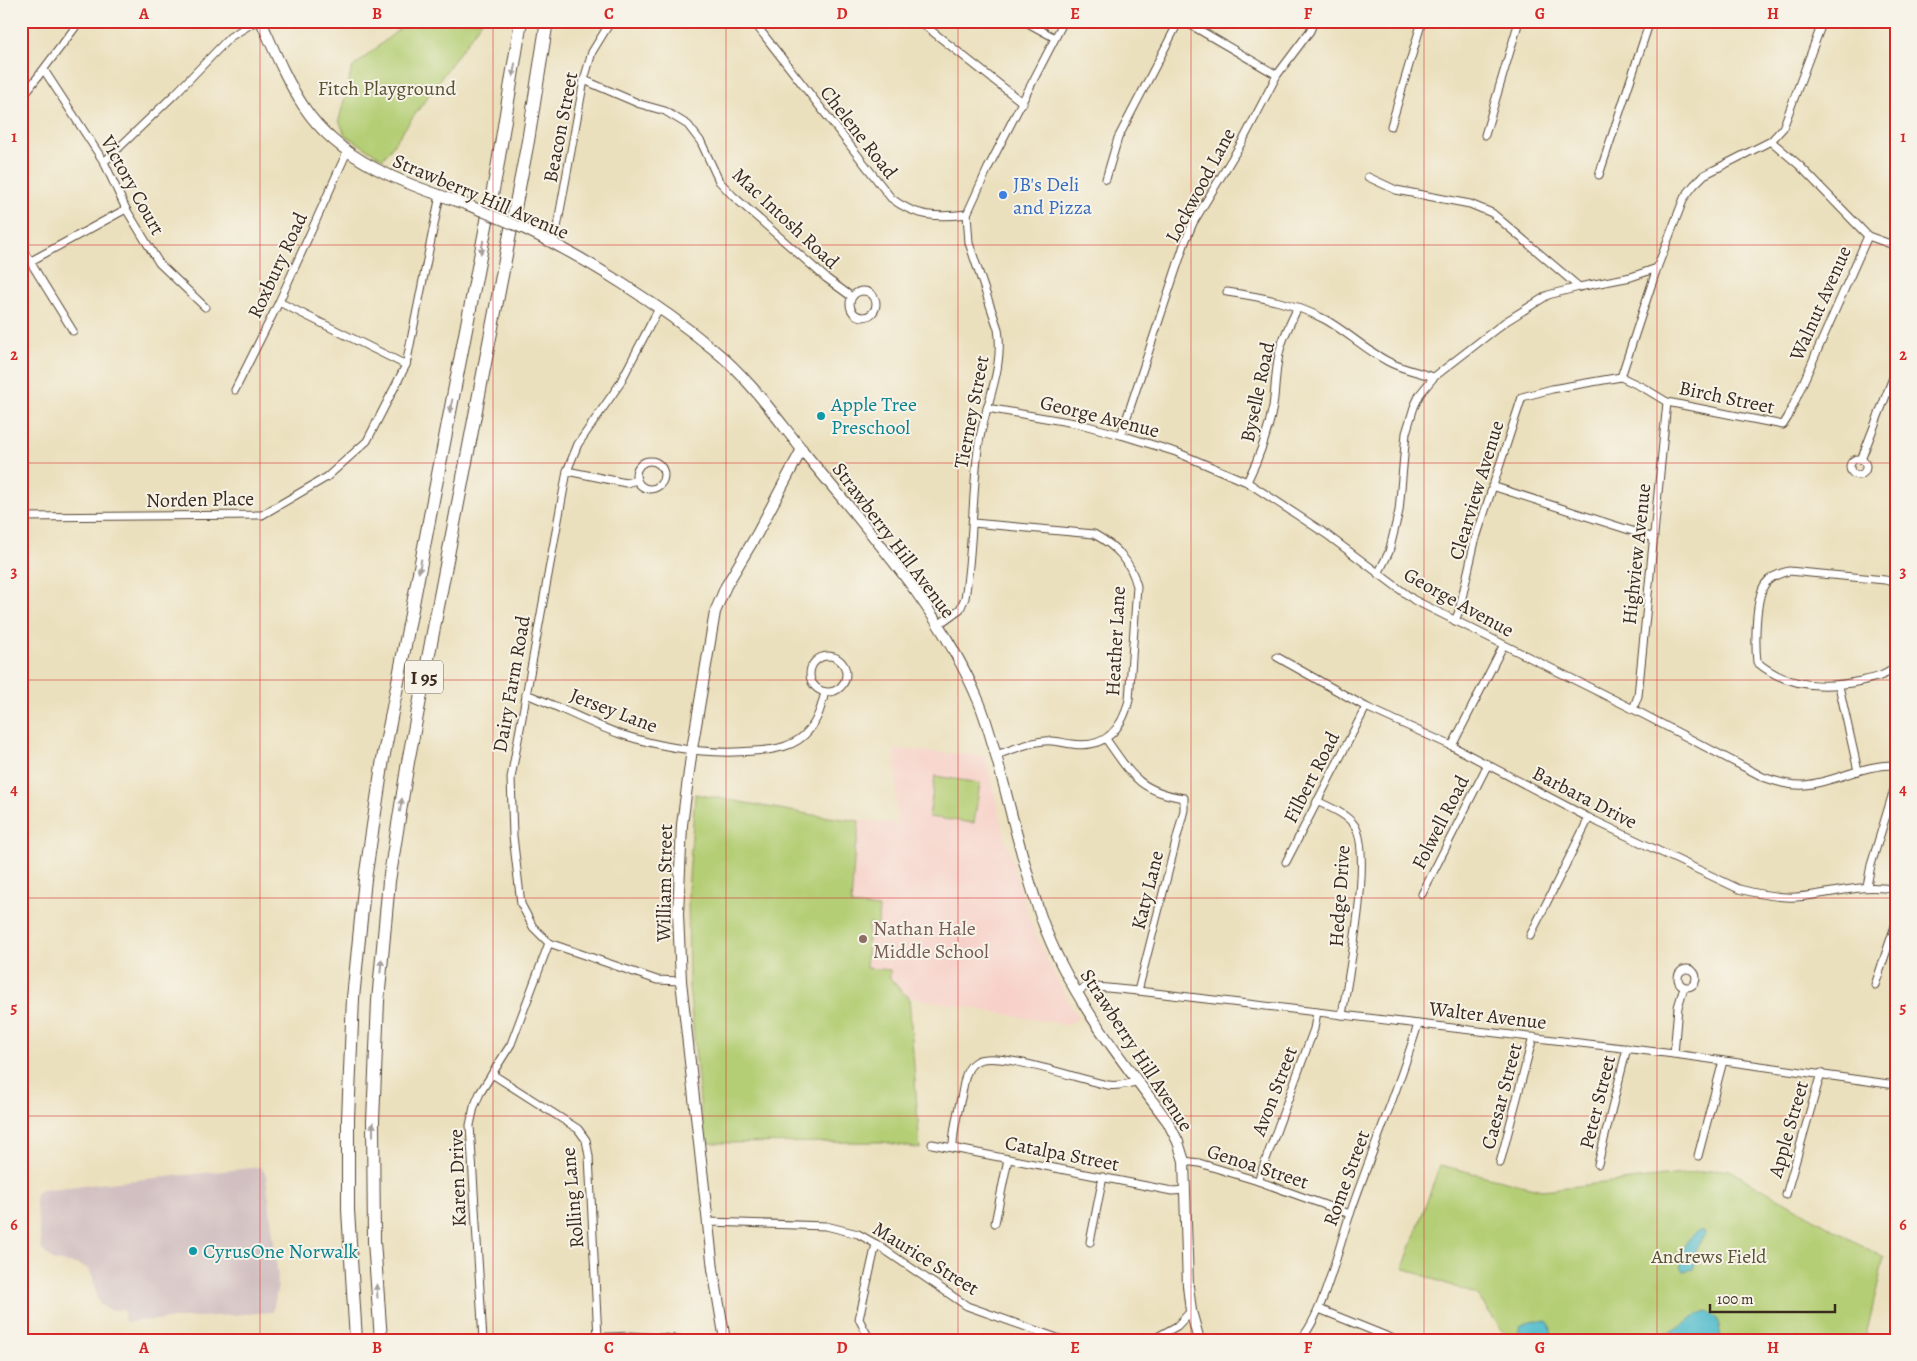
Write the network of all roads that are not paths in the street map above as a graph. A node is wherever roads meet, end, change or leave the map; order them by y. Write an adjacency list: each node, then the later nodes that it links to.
1 (80, 21): 19 (street)
2 (256, 21): 28 (street)
3 (261, 21): 27 (main road, Strawberry Hill Avenue)
4 (521, 21): 131 (highway, I 95, one-way to 131)
5 (547, 21): 132 (highway, I 95, one-way to 5)
6 (611, 21): 21 (street, Beacon Street)
7 (753, 21): 34 (street, Chelene Road)
8 (919, 21): 23 (street)
9 (1024, 21): 18 (street)
10 (1064, 21): 18 (street, Tierney Street)
11 (1179, 21): 31 (street)
12 (1184, 21): 20 (street)
13 (1314, 21): 20 (street, Lockwood Lane)
14 (1422, 21): 24 (street)
15 (1518, 21): 25 (street)
16 (1650, 21): 29 (street)
17 (1823, 21): 26 (street)
18 (1055, 38): 23 (street, Tierney Street)
19 (44, 70): 22 (street); 28 (street, Victory Court)
20 (1277, 76): 57 (street, Lockwood Lane)
21 (584, 80): 36 (street, Beacon Street); 43 (street, Mac Intosh Road)
22 (21, 98)
23 (1023, 103): 34 (street, Tierney Street)
24 (1391, 126)
25 (1485, 135)
26 (1771, 141): 35 (street, Walnut Avenue); 40 (street)
27 (348, 152): 32 (main road, Strawberry Hill Avenue); 44 (street, Roxbury Road)
28 (104, 162): 33 (street, Victory Court)
29 (1599, 174)
30 (1368, 177): 41 (street)
31 (1106, 179)
32 (440, 195): 36 (main road, Strawberry Hill Avenue, bridge); 49 (street, Norden Place)
33 (126, 209): 39 (street); 45 (street, Victory Court)
34 (967, 214): 55 (street, Tierney Street)
35 (1868, 236): 37 (street); 56 (street, Walnut Avenue)
36 (554, 244): 47 (main road, Strawberry Hill Avenue)
37 (1896, 246)
38 (21, 247): 39 (street)
39 (31, 261): 48 (street)
40 (1657, 268): 41 (street); 52 (street)
41 (1579, 286): 51 (street)
42 (1227, 292): 46 (street)
43 (852, 297)
44 (279, 302): 49 (street); 53 (street, Roxbury Road)
45 (206, 307)
46 (1298, 307): 51 (street); 62 (street, Byselle Road)
47 (659, 308): 58 (main road, Strawberry Hill Avenue); 60 (street, Dairy Farm Road)
48 (74, 332)
49 (406, 365): 64 (street, Norden Place)
50 (1896, 370): 59 (street)
51 (1434, 377): 67 (street)
52 (1621, 377): 54 (street, Birch Street); 63 (street, Clearview Avenue)
53 (235, 390)
54 (1667, 402): 56 (street, Birch Street); 66 (street, Highview Avenue)
55 (987, 408): 57 (street, George Avenue); 65 (street, Tierney Street)
56 (1783, 425)
57 (1121, 434): 62 (street, George Avenue)
58 (802, 449): 70 (main road, Strawberry Hill Avenue); 81 (main road, William Street)
59 (1861, 460)
60 (567, 471): 61 (street); 76 (street, Dairy Farm Road)
61 (637, 480): 61 (street)
62 (1248, 482): 67 (street, George Avenue)
63 (1492, 486): 66 (street); 69 (street, Clearview Avenue)
64 (21, 517)
65 (973, 524): 70 (street, Tierney Street); 79 (street, Heather Lane)
66 (1654, 538): 78 (street, Highview Avenue)
67 (1378, 574): 69 (street, George Avenue)
68 (1896, 583): 74 (street)
69 (1454, 622): 71 (street, George Avenue)
70 (938, 624): 82 (main road, Strawberry Hill Avenue)
71 (1503, 646): 78 (street, George Avenue); 80 (street, Folwell Road)
72 (1277, 657): 77 (street, Barbara Drive)
73 (1896, 666): 74 (street)
74 (1840, 686): 85 (street)
75 (825, 692): 75 (street); 81 (street, Jersey Lane)
76 (526, 694): 81 (street, Jersey Lane); 95 (street, Dairy Farm Road)
77 (1366, 707): 80 (street, Barbara Drive); 87 (street, Filbert Road)
78 (1633, 709): 85 (street, George Avenue)
79 (1106, 739): 82 (street); 99 (street, Katy Lane)
80 (1452, 746): 83 (street, Barbara Drive)
81 (692, 749): 96 (main road, William Street)
82 (996, 755): 100 (main road, Strawberry Hill Avenue)
83 (1488, 764): 88 (street, Barbara Drive); 92 (street, Folwell Road)
84 (1896, 765): 85 (street, George Avenue)
85 (1858, 771)
86 (1896, 783): 90 (street)
87 (1317, 801): 89 (street, Filbert Road); 102 (street, Hedge Drive)
88 (1589, 818): 90 (street, Barbara Drive); 94 (street)
89 (1286, 862)
90 (1867, 886): 91 (street, Barbara Drive)
91 (1896, 890)
92 (1422, 894)
93 (1896, 923): 97 (street)
94 (1530, 936)
95 (549, 943): 96 (street, Dairy Farm Road); 109 (street, Karen Drive)
96 (681, 981): 124 (main road, William Street)
97 (1875, 985)
98 (1684, 987): 106 (street)
99 (1138, 991): 100 (street, Walter Avenue); 101 (street, Walter Avenue)
100 (1077, 992): 110 (main road, Strawberry Hill Avenue)
101 (1317, 1012): 102 (street, Walter Avenue); 120 (street, Avon Street)
102 (1342, 1015): 103 (street, Walter Avenue)
103 (1418, 1024): 104 (street, Walter Avenue); 123 (street, Rome Street)
104 (1533, 1037): 105 (street, Walter Avenue); 117 (street, Caesar Street)
105 (1628, 1048): 106 (street, Walter Avenue); 118 (street, Peter Street)
106 (1674, 1054): 107 (street, Walter Avenue)
107 (1723, 1061): 108 (street, Walter Avenue); 114 (street)
108 (1821, 1073): 111 (street, Walter Avenue); 122 (street, Apple Street)
109 (492, 1074): 130 (street, Rolling Lane); 133 (street, Karen Drive)
110 (1138, 1082): 113 (street); 116 (main road, Strawberry Hill Avenue)
111 (1896, 1085)
112 (932, 1144): 113 (street, Catalpa Street)
113 (954, 1148): 115 (street, Catalpa Street)
114 (1698, 1156)
115 (1008, 1159): 119 (street, Catalpa Street); 125 (street)
116 (1184, 1161): 120 (street, Genoa Street); 121 (main road, Strawberry Hill Avenue)
117 (1500, 1164)
118 (1598, 1164)
119 (1103, 1177): 121 (street, Catalpa Street); 126 (street)
120 (1258, 1181): 123 (street, Genoa Street)
121 (1186, 1190): 129 (main road, Strawberry Hill Avenue)
122 (1786, 1195)
123 (1350, 1214): 128 (street, Rome Street)
124 (708, 1222): 127 (street, Maurice Street); 136 (main road, William Street)
125 (996, 1223)
126 (1090, 1242)
127 (876, 1244): 137 (street); 138 (street, Maurice Street)
128 (1319, 1309): 141 (street, Rome Street); 142 (street)
129 (1192, 1311): 139 (street); 140 (main road, Strawberry Hill Avenue)
130 (598, 1338): 134 (street); 135 (street)
131 (356, 1340)
132 (381, 1340)
133 (483, 1340)
134 (536, 1340)
135 (691, 1340)
136 (725, 1340)
137 (870, 1340)
138 (1063, 1340)
139 (1155, 1340)
140 (1200, 1340)
141 (1300, 1340)
142 (1396, 1340)

